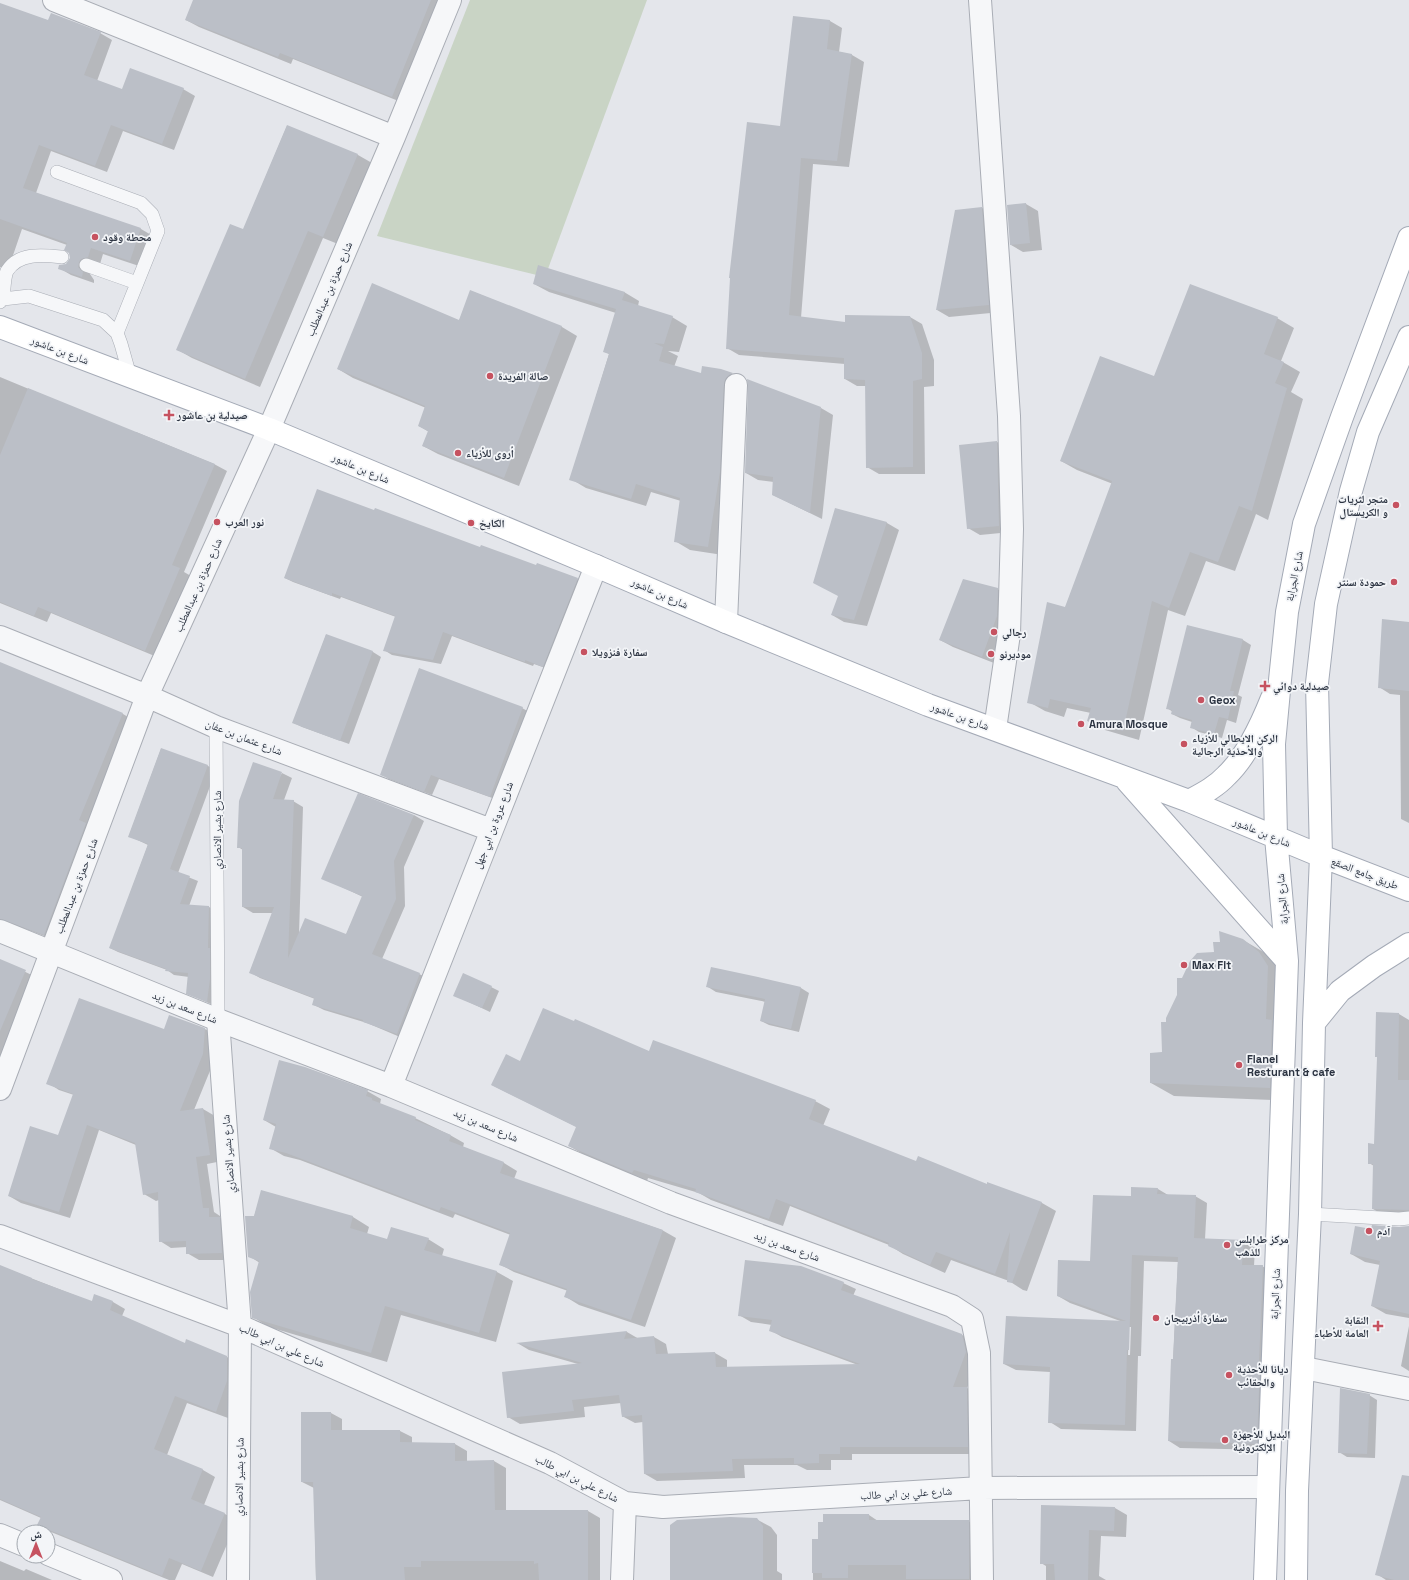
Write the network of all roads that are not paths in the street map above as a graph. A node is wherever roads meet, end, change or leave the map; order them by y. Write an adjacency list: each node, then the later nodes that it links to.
1 (54, 0): 4 (street)
2 (450, 0): 4 (street, شارع حمزة بن عبدالمطلب)
3 (980, 0): 23 (street)
4 (394, 137): 16 (street, شارع حمزة بن عبدالمطلب)
5 (57, 172): 9 (lane)
6 (1409, 238): 20 (main road, شارع الجرابة)
7 (62, 257): 10 (lane)
8 (86, 265): 9 (lane)
9 (137, 283): 12 (lane)
10 (1, 300): 12 (lane)
11 (0, 327): 14 (main road, شارع بن عاشور)
12 (117, 333): 14 (lane)
13 (1409, 337): 28 (main road)
14 (130, 376): 16 (main road, شارع بن عاشور)
15 (736, 385): 18 (street)
16 (269, 429): 17 (main road, شارع بن عاشور); 21 (street, شارع حمزة بن عبدالمطلب)
17 (596, 566): 18 (main road, شارع بن عاشور); 26 (street, شارع عروة بن ابي جهل)
18 (726, 622): 23 (main road, شارع بن عاشور)
19 (0, 637): 21 (street, شارع عثمان بن عفان)
20 (1280, 680): 25 (main road); 27 (main road, شارع الجرابة)
21 (147, 696): 22 (street, شارع عثمان بن عفان); 32 (street, شارع حمزة بن عبدالمطلب)
22 (216, 727): 26 (street, شارع عثمان بن عفان); 34 (lane, شارع بشير الانصاري)
23 (995, 729): 24 (main road, شارع بن عاشور)
24 (1125, 778): 25 (main road, شارع بن عاشور); 33 (main road)
25 (1189, 801): 27 (main road, شارع بن عاشور)
26 (491, 830): 36 (street, شارع عروة بن ابي جهل)
27 (1276, 837): 28 (main road, شارع بن عاشور); 33 (main road, شارع الجرابة)
28 (1321, 856): 29 (main road, طريق جامع الصقع); 35 (main road)
29 (1409, 890)
30 (0, 931): 32 (street, شارع سعد بن زيد)
31 (1409, 944): 35 (main road)
32 (51, 952): 34 (street, شارع سعد بن زيد); 37 (street, شارع حمزة بن عبدالمطلب)
33 (1287, 961): 44 (main road, شارع الجرابة)
34 (218, 1020): 36 (street, شارع سعد بن زيد); 41 (street, شارع بشير الانصاري)
35 (1314, 1023): 38 (main road)
36 (391, 1086): 45 (street, شارع سعد بن زيد)
37 (0, 1089)
38 (1310, 1214): 39 (lane); 42 (main road)
39 (1409, 1218)
40 (0, 1236): 41 (street, شارع علي بن ابي طالب)
41 (240, 1326): 46 (street, شارع علي بن ابي طالب); 51 (street, شارع بشير الانصاري)
42 (1304, 1368): 43 (street); 55 (main road)
43 (1409, 1389)
44 (1268, 1487): 45 (street, شارع علي بن ابي طالب); 54 (main road, شارع الجرابة)
45 (980, 1488): 46 (street, شارع علي بن ابي طالب); 53 (street)
46 (625, 1503): 52 (street)
47 (0, 1535): 48 (street)
48 (16, 1542)
49 (56, 1557): 50 (street)
50 (111, 1580)
51 (238, 1580)
52 (622, 1580)
53 (982, 1580)
54 (1265, 1580)
55 (1296, 1580)

